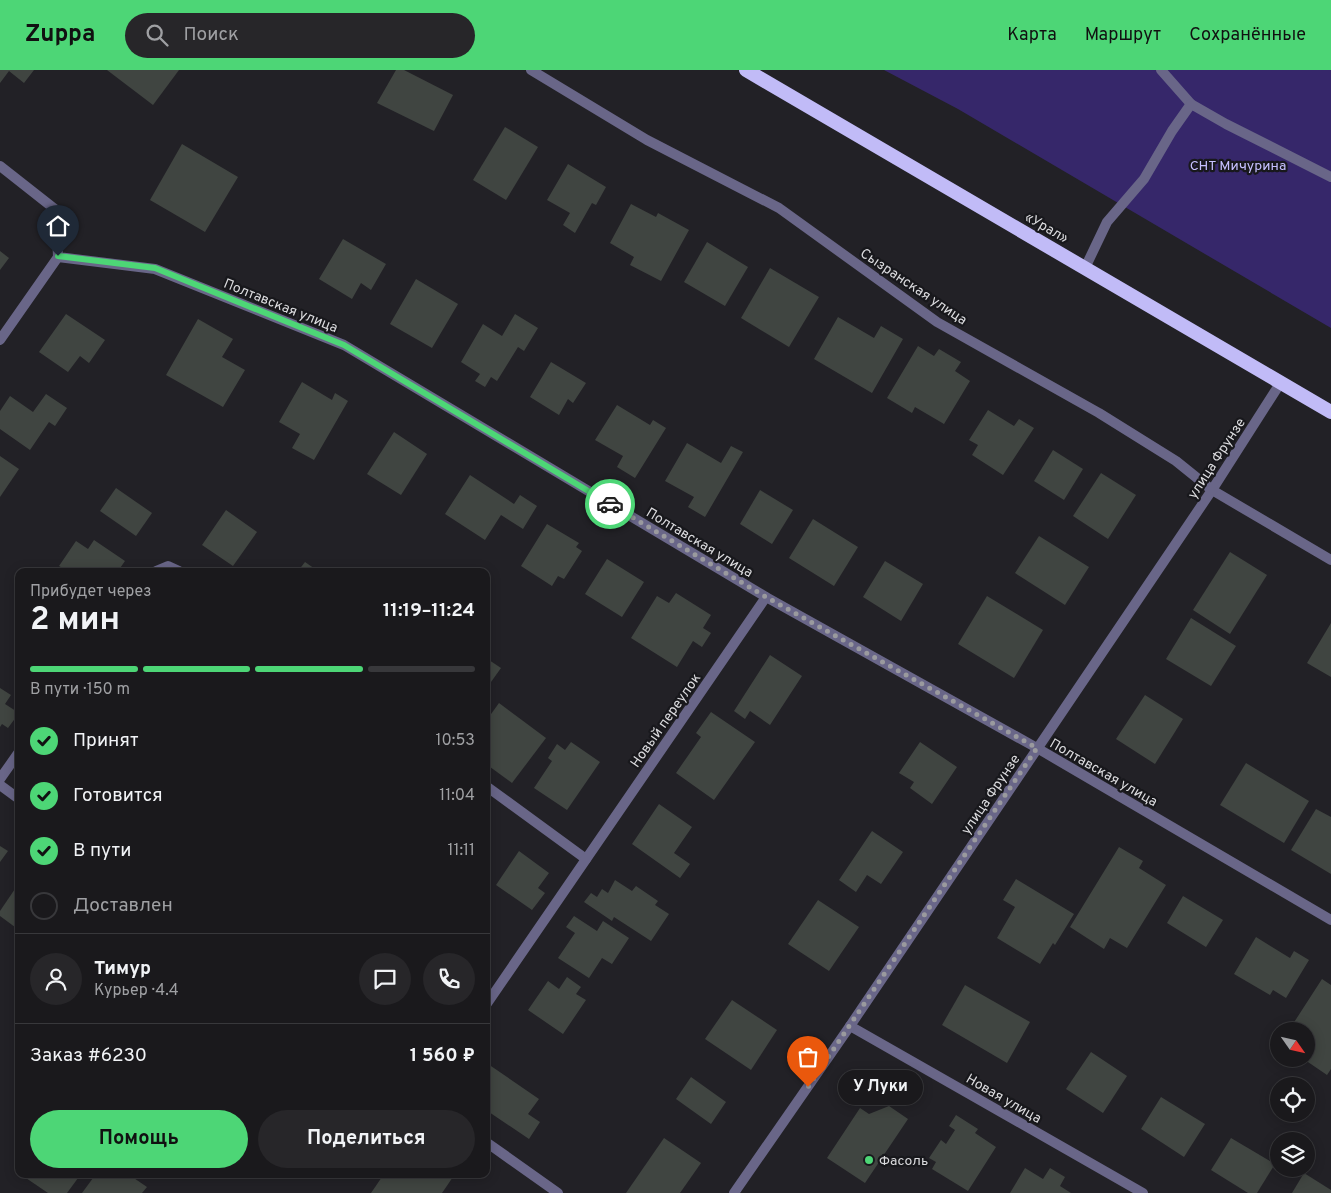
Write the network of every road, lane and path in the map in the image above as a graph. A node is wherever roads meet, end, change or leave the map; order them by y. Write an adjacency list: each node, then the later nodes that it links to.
1 (531, 70): 12 (street, Сызранская улица)
2 (746, 70): 8 (highway, «Урал»)
3 (1161, 70): 4 (street)
4 (1190, 104): 6 (street); 8 (street)
5 (0, 166): 7 (street)
6 (1331, 177)
7 (58, 256): 9 (street); 14 (street, Полтавская улица)
8 (1084, 268): 10 (highway, «Урал»)
9 (0, 340)
10 (1281, 382): 11 (highway, «Урал»); 12 (street, улица Фрунзе)
11 (1331, 412)
12 (1212, 490): 13 (street, Сызранская улица); 15 (street, улица Фрунзе)
13 (1331, 560)
14 (766, 597): 15 (street, Полтавская улица); 21 (street, Новый переулок)
15 (1037, 748): 22 (street, Полтавская улица); 24 (street, улица Фрунзе)
16 (15, 757): 17 (street)
17 (0, 778)
18 (0, 785): 20 (street)
19 (490, 789): 21 (street)
20 (15, 796)
21 (586, 859): 23 (street, Новый переулок)
22 (1331, 920)
23 (490, 999)
24 (850, 1026): 27 (street, улица Фрунзе); 28 (street, Новая улица)
25 (490, 1145): 26 (street)
26 (558, 1193)
27 (734, 1193)
28 (1144, 1193)

